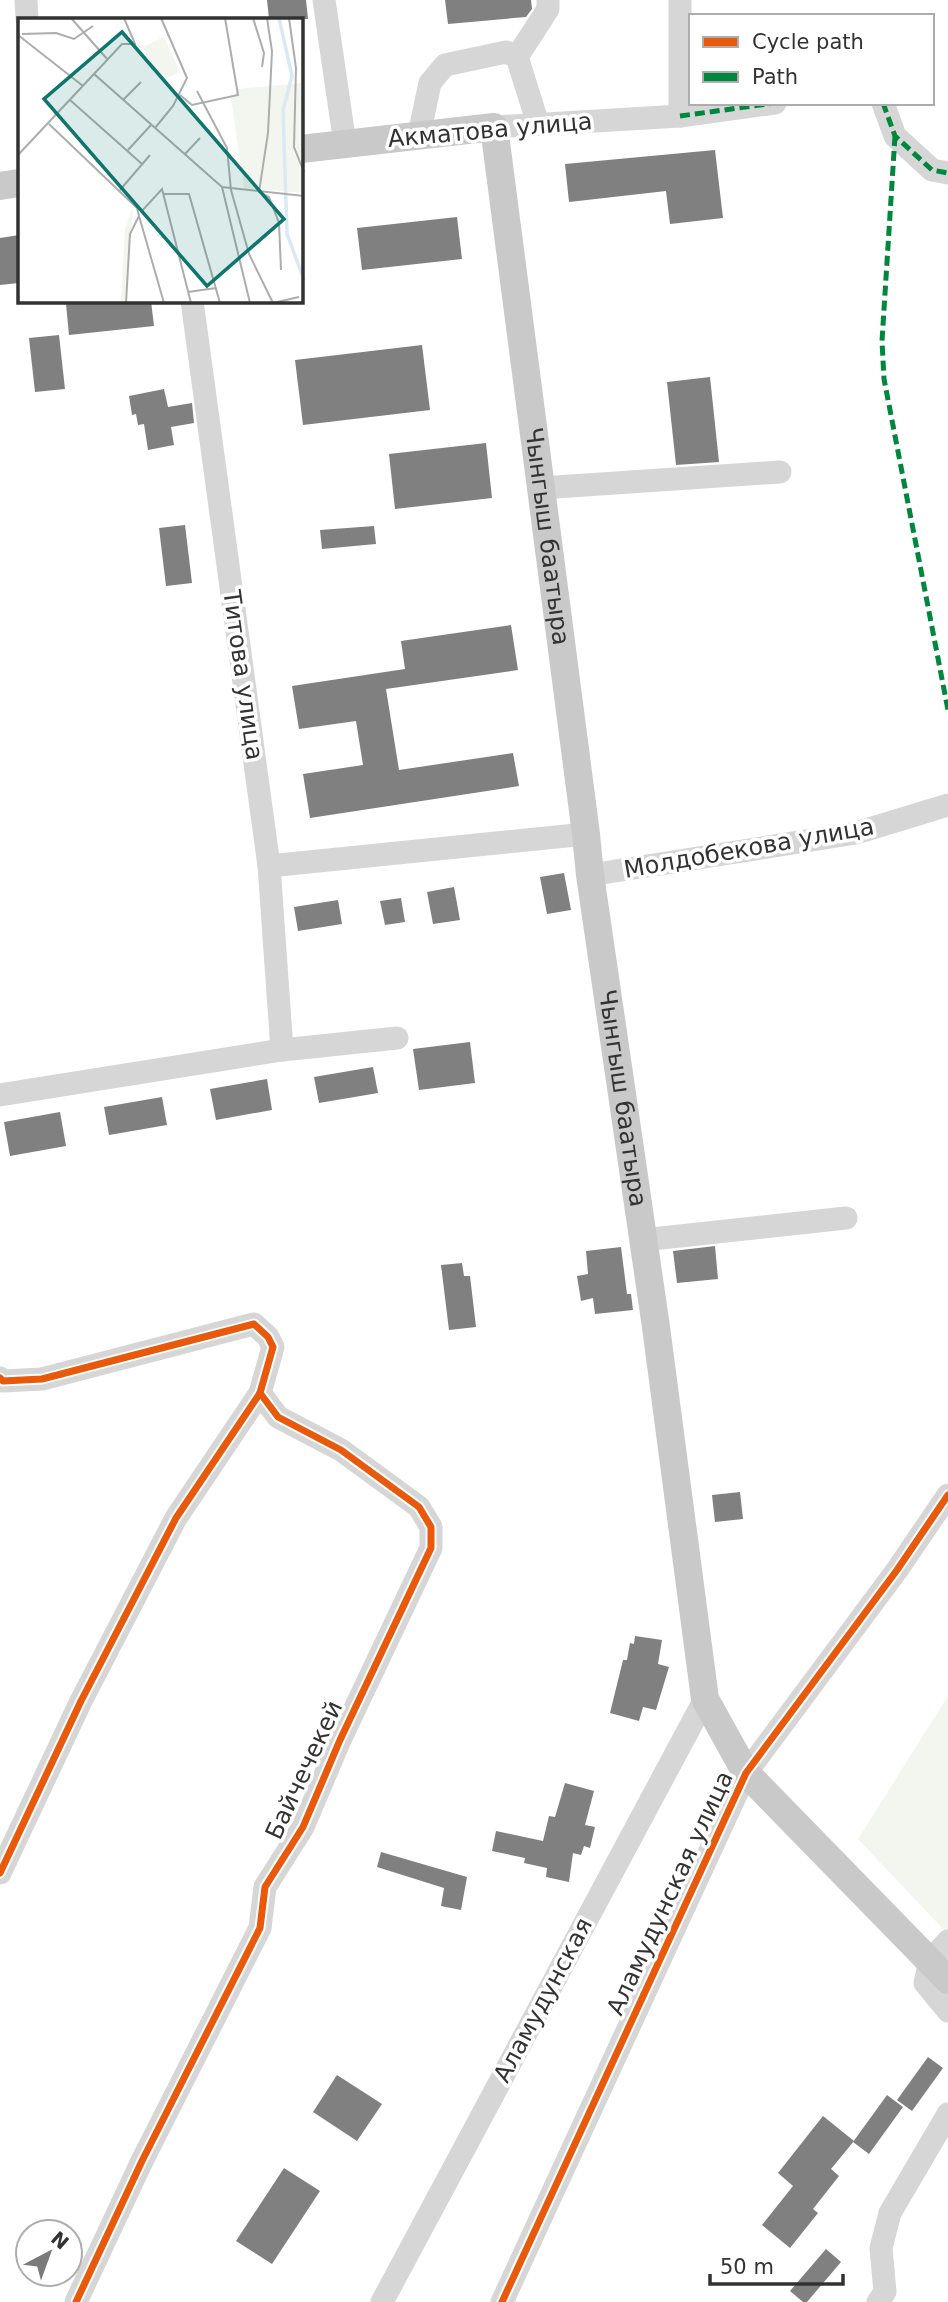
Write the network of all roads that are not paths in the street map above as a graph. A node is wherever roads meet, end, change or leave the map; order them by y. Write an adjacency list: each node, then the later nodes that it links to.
1 (26, 0): 5 (street)
2 (324, 0): 13 (street)
3 (548, 0): 6 (street)
4 (680, 0): 9 (street)
5 (27, 18)
6 (517, 57): 10 (street); 12 (street)
7 (760, 105): 9 (street, Акматова улица)
8 (884, 105): 15 (street)
9 (680, 116): 10 (street, Акматова улица)
10 (538, 124): 11 (street, Акматова улица)
11 (494, 127): 12 (main road, Акматова улица); 20 (main road, Чынгыш баатыра)
12 (419, 135): 13 (main road, Акматова улица)
13 (345, 144): 14 (main road, Акматова улица)
14 (303, 149)
15 (948, 173)
16 (18, 183): 17 (main road)
17 (0, 186)
18 (192, 303): 23 (street, Титова улица)
19 (780, 472): 20 (street)
20 (541, 488): 22 (main road, Чынгыш баатыра)
21 (948, 805): 24 (street, Молдобекова улица)
22 (586, 834): 23 (street); 24 (main road, Чынгыш баатыра)
23 (269, 866): 26 (street, Титова улица)
24 (590, 875): 29 (main road, Чынгыш баатыра)
25 (397, 1038): 26 (street)
26 (282, 1050): 27 (street)
27 (0, 1095)
28 (846, 1218): 29 (street)
29 (643, 1240): 33 (main road, Чынгыш баатыра)
30 (0, 1378): 31 (street)
31 (260, 1393): 35 (street); 39 (street, Байчечекей)
32 (948, 1495): 34 (street, Аламудунская улица)
33 (705, 1699): 34 (main road, Чынгыш баатыра); 40 (street, Аламудунская)
34 (746, 1773): 36 (main road, Чынгыш баатыра); 41 (street, Аламудунская улица)
35 (0, 1873)
36 (942, 1961): 37 (street)
37 (948, 2011)
38 (948, 2114): 42 (street)
39 (76, 2302)
40 (382, 2302)
41 (502, 2302)
42 (878, 2302)

